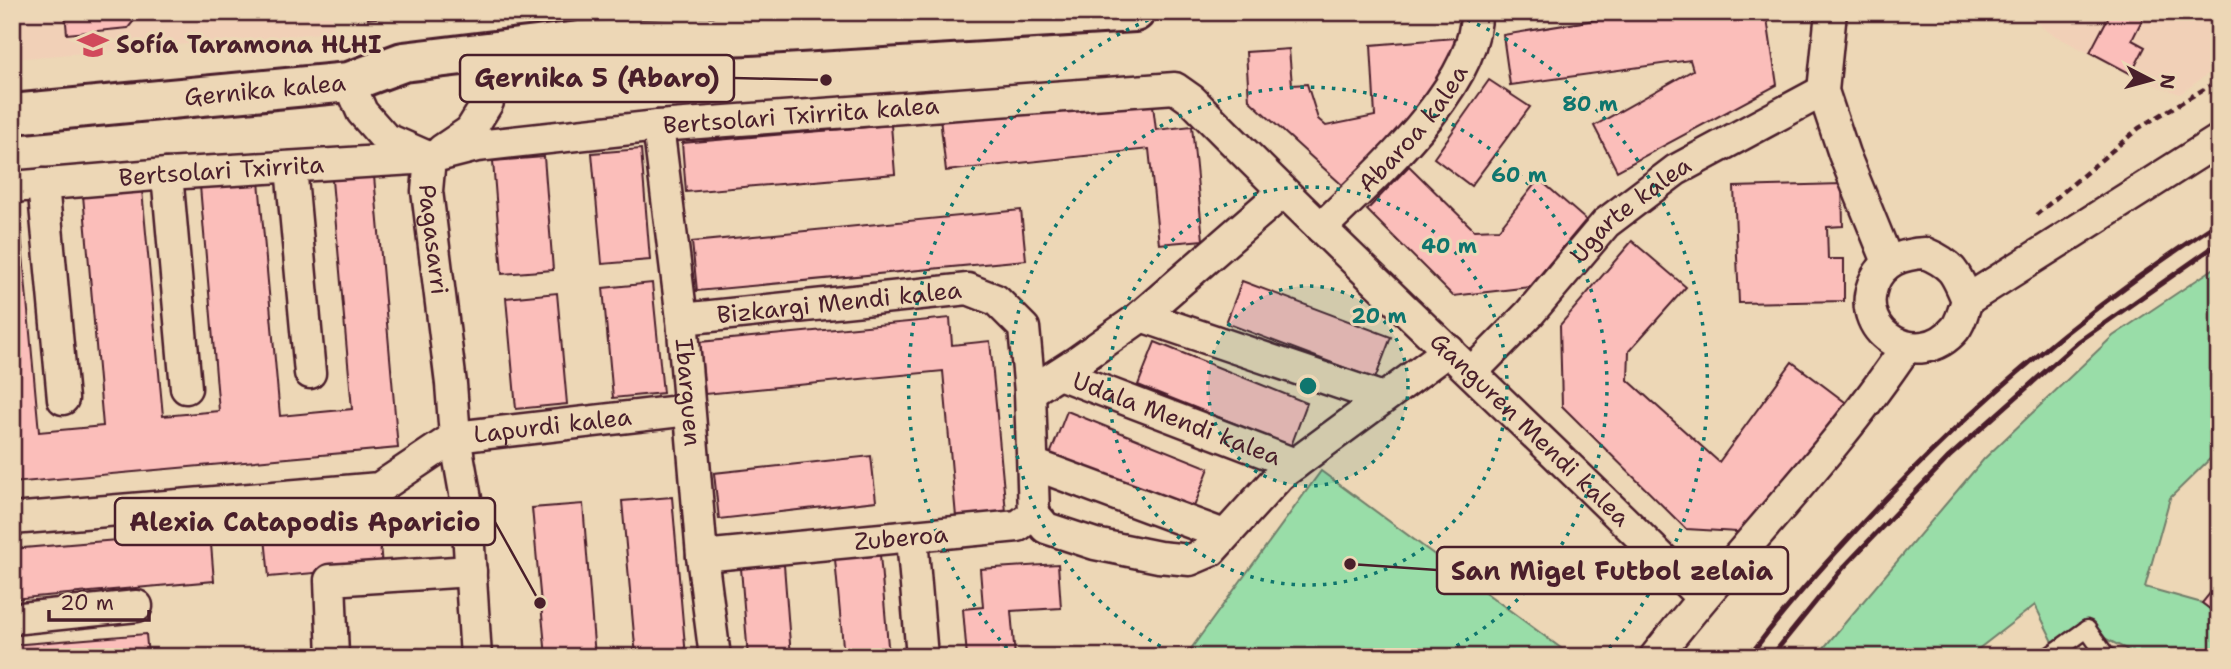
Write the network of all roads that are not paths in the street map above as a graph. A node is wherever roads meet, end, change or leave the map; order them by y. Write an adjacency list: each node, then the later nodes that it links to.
1 (1135, 12): 4 (main road)
2 (1476, 12): 18 (street, Abaroa kalea)
3 (1831, 12): 8 (street)
4 (1014, 16): 5 (main road, Gernika kalea)
5 (489, 51): 6 (main road, Gernika kalea); 12 (street)
6 (349, 82): 9 (main road, Gernika kalea); 12 (street, Pagasarri)
7 (1174, 88): 10 (street, Bertsolari Txirrita kalea); 17 (street, Ganguren Mendi kalea)
8 (1823, 91): 19 (street); 25 (street, Ugarte kalea)
9 (12, 114)
10 (658, 126): 12 (street, Bertsolari Txirrita kalea); 22 (street, Ibarguen)
11 (2219, 140): 20 (street)
12 (430, 158): 13 (street, Bertsolari Txirrita); 33 (street, Pagasarri)
13 (291, 167): 14 (street, Bertsolari Txirrita); 26 (street)
14 (167, 174): 15 (street, Bertsolari Txirrita); 28 (street)
15 (43, 184): 16 (street, Bertsolari Txirrita); 31 (street)
16 (12, 187)
17 (1283, 192): 18 (street, Ganguren Mendi kalea); 21 (street, Udala Mendi kalea)
18 (1321, 228): 24 (street, Ganguren Mendi kalea)
19 (1888, 262): 20 (street); 23 (street)
20 (1967, 300): 23 (street)
21 (1140, 316): 27 (street, Udala Mendi kalea); 30 (street)
22 (682, 318): 29 (street, Bizkargi Mendi kalea); 32 (street, Ibarguen)
23 (1906, 347): 42 (street)
24 (1449, 350): 25 (street, Ganguren Mendi kalea); 30 (street)
25 (1472, 372): 42 (street, Ganguren Mendi kalea)
26 (310, 373)
27 (1059, 374): 29 (street, Udala Mendi kalea); 35 (street, Udala Mendi kalea)
28 (186, 388)
29 (1030, 392): 34 (street)
30 (1382, 398): 35 (street)
31 (63, 399)
32 (690, 411): 33 (street, Lapurdi kalea); 40 (street, Ibarguen)
33 (455, 437): 37 (street, Lapurdi kalea); 41 (street, Pagasarri)
34 (1032, 459): 36 (street); 38 (street)
35 (1295, 464): 38 (street)
36 (1034, 514): 38 (street); 39 (street, Zuberoa)
37 (12, 519)
38 (1224, 535)
39 (912, 538): 40 (street, Zuberoa); 48 (street)
40 (702, 556): 47 (street, Ibarguen)
41 (471, 571): 45 (street); 46 (street, Pagasarri)
42 (1701, 597): 49 (street)
43 (137, 606): 44 (street)
44 (12, 619)
45 (333, 657)
46 (476, 657)
47 (715, 657)
48 (922, 657)
49 (1655, 657)
50 (2048, 657): 51 (lane)
51 (2107, 657)

